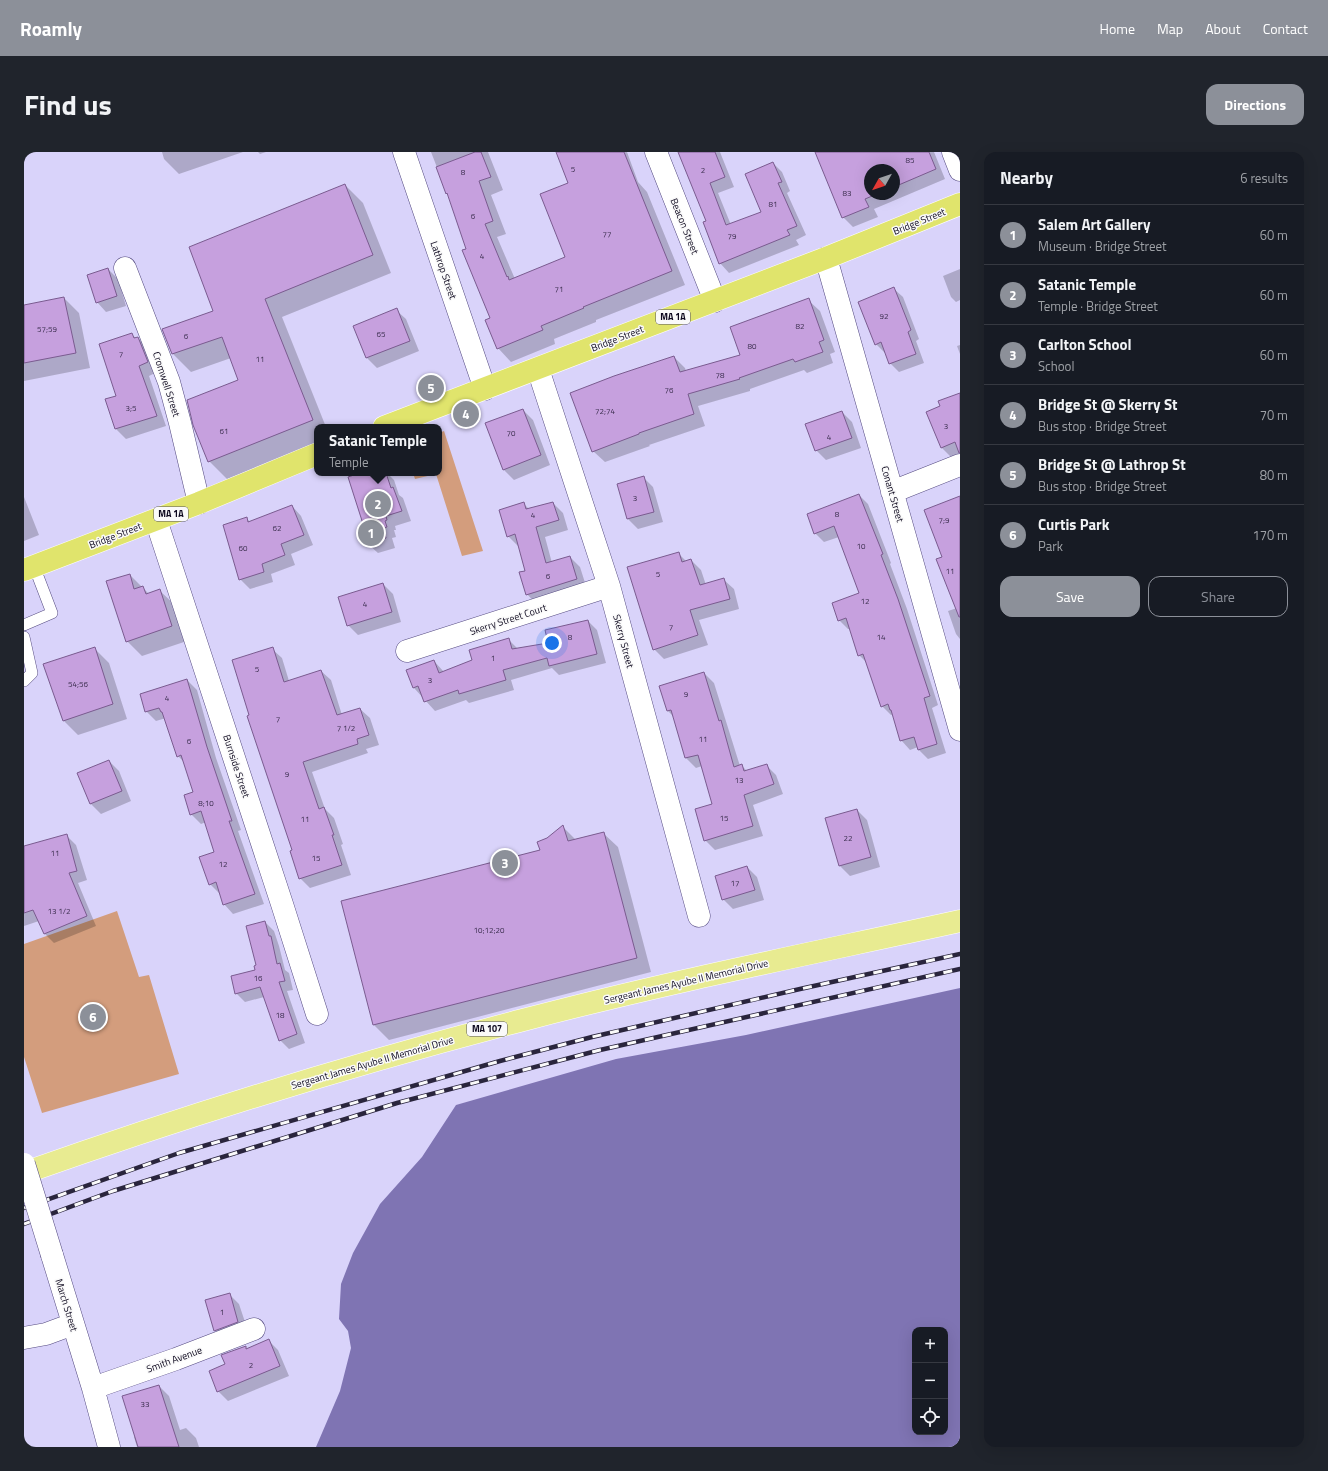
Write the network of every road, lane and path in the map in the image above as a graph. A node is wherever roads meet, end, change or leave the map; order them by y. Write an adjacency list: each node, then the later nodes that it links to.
1 (404, 152): 10 (street, Lathrop Street)
2 (656, 152): 8 (street, Beacon Street)
3 (953, 152): 4 (street)
4 (960, 170)
5 (960, 204): 6 (highway, Bridge Street / MA 1A)
6 (826, 258): 8 (highway, Bridge Street / MA 1A); 14 (street, Conant Street)
7 (125, 268): 15 (street, Cromwell Street)
8 (715, 301): 9 (highway, Bridge Street / MA 1A)
9 (538, 368): 10 (highway, Bridge Street / MA 1A); 18 (street, Skerry Street)
10 (485, 389): 11 (highway, Bridge Street / MA 1A)
11 (392, 424)
12 (314, 455): 15 (highway, Bridge Street / MA 1A)
13 (960, 465): 14 (street)
14 (892, 492): 23 (street, Conant Street)
15 (199, 503): 16 (highway, Bridge Street / MA 1A)
16 (156, 520): 17 (highway, Bridge Street / MA 1A); 26 (street, Burnside Street)
17 (29, 568): 19 (lane)
18 (609, 586): 21 (street, Skerry Street Court); 24 (street, Skerry Street)
19 (24, 625)
20 (24, 637): 22 (lane)
21 (408, 652)
22 (24, 681)
23 (960, 730)
24 (699, 916)
25 (960, 921): 28 (main road, Sergeant James Ayube II Memorial Drive / MA 107)
26 (316, 1014)
27 (24, 1164): 29 (street, March Street, bridge)
28 (24, 1173)
29 (73, 1324): 31 (street); 32 (street, March Street)
30 (254, 1329): 32 (street, Smith Avenue)
31 (24, 1338)
32 (93, 1388): 33 (street, March Street)
33 (109, 1447)

